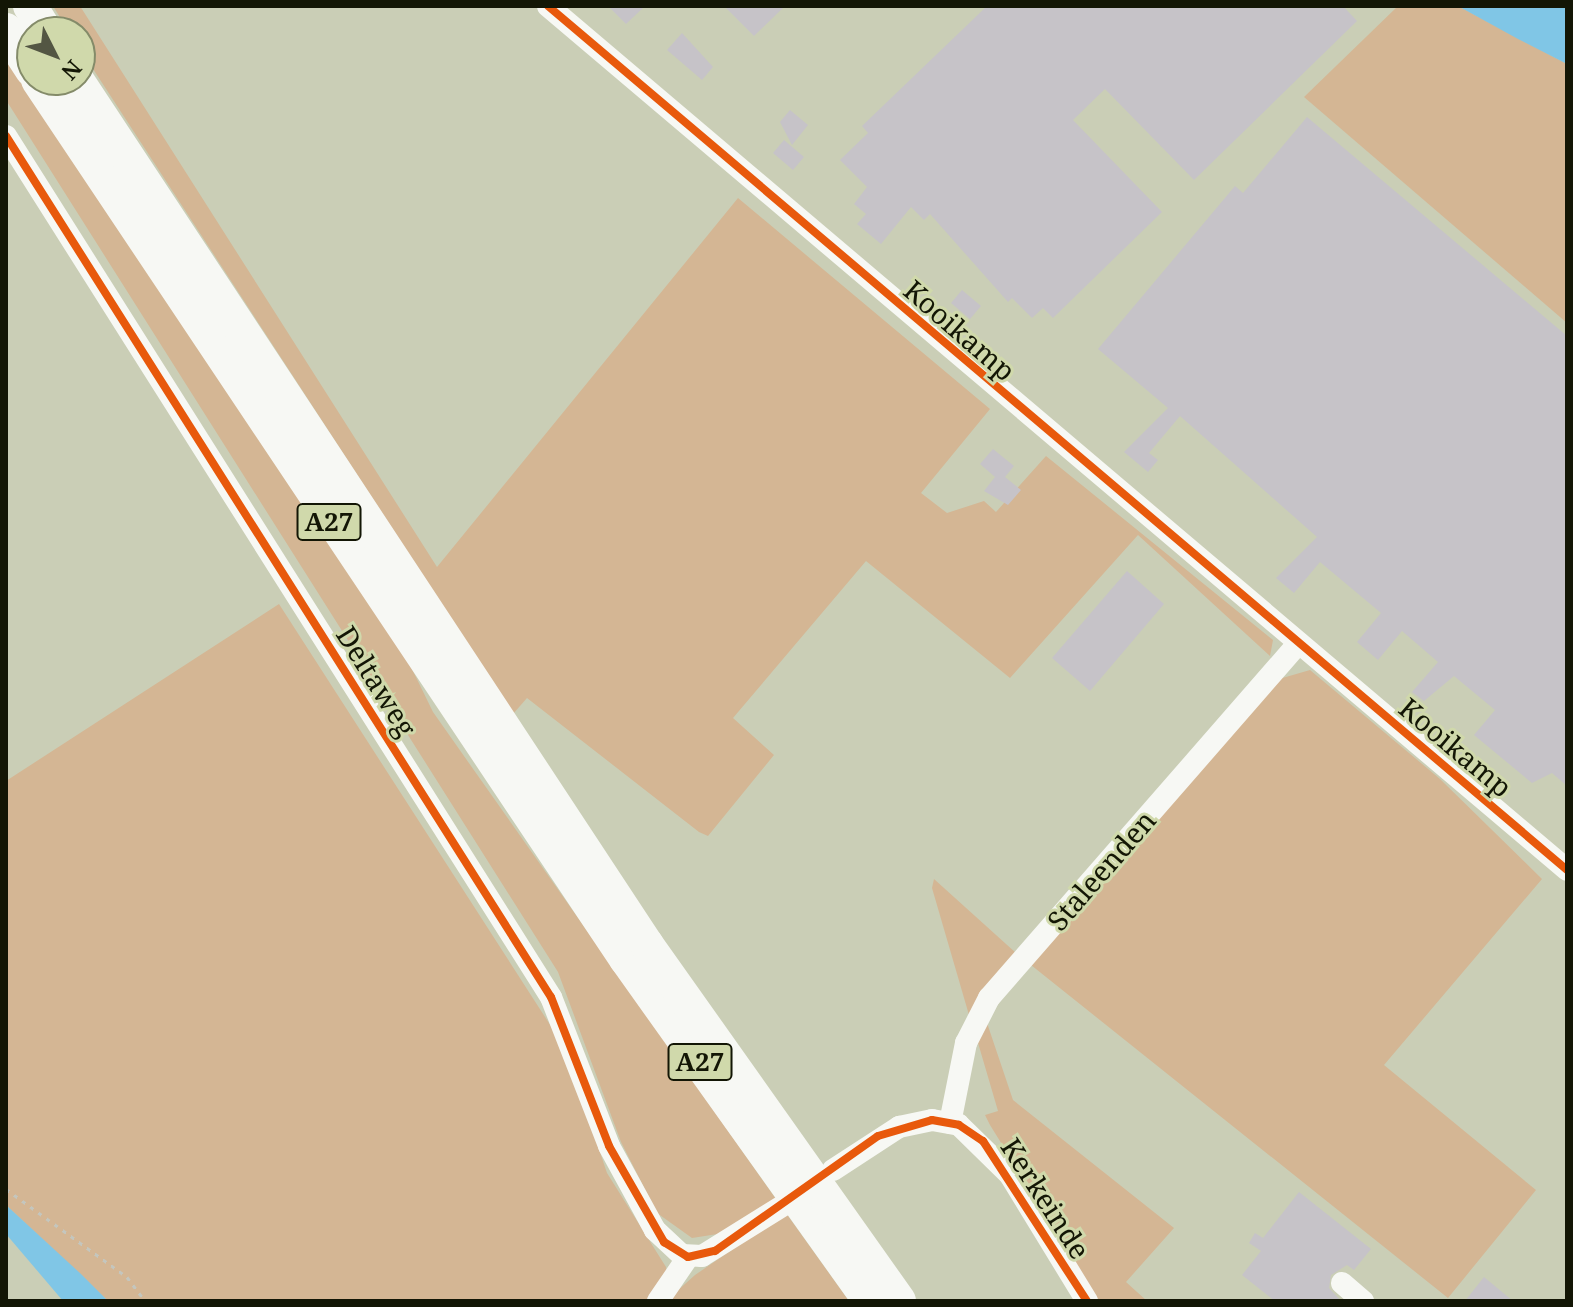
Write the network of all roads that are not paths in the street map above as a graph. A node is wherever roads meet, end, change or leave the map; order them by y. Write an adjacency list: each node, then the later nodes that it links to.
1 (548, 6): 5 (street, Kooikamp)
2 (48, 96): 8 (highway, A27)
3 (88, 96): 8 (highway, A27)
4 (6, 136): 12 (street, Deltaweg)
5 (1299, 643): 6 (street, Kooikamp); 7 (street, Staleenden)
6 (1567, 870)
7 (950, 1123): 9 (street); 17 (street, Kerkeinde)
8 (783, 1158): 11 (highway, A27)
9 (833, 1170)
10 (784, 1205): 12 (street)
11 (828, 1221): 15 (highway, A27); 16 (highway, A27)
12 (688, 1257): 14 (street)
13 (1342, 1283): 18 (street)
14 (658, 1301)
15 (870, 1301)
16 (899, 1301)
17 (1087, 1301)
18 (1363, 1301)

